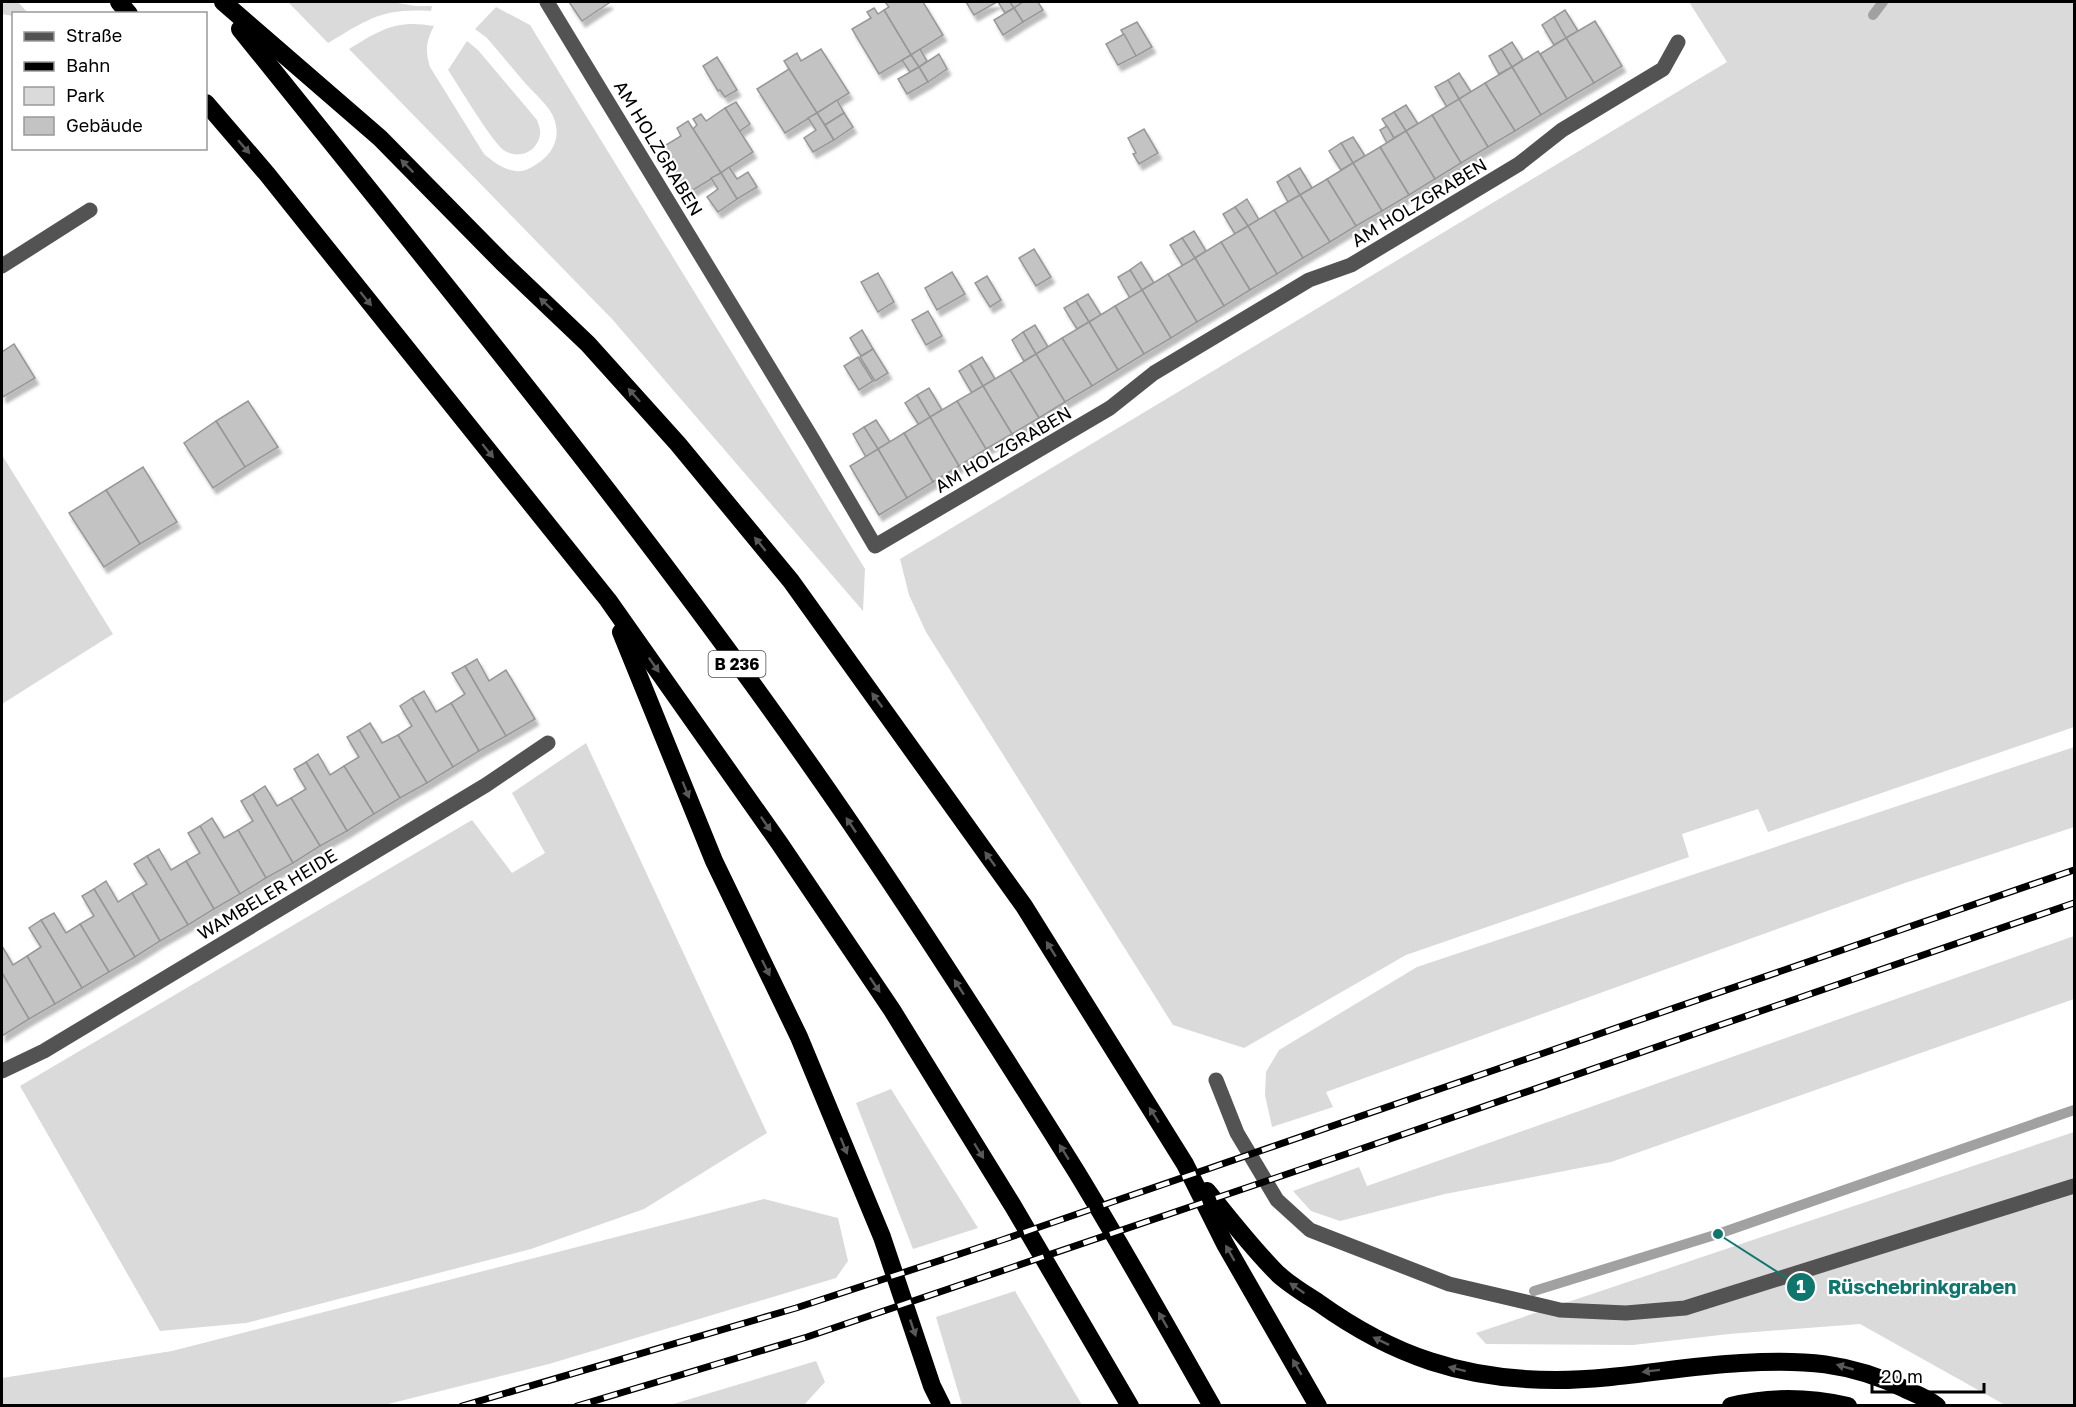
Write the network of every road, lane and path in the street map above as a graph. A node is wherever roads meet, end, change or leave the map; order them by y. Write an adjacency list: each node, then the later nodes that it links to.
1 (220, 2): 11 (highway, one-way to 1); 17 (highway, B 236, one-way to 1)
2 (547, 2): 3 (street, AM HOLZGRABEN)
3 (1678, 42)
4 (207, 104): 7 (highway, one-way to 7)
5 (90, 210): 6 (street)
6 (2, 266)
7 (608, 600): 13 (highway, one-way to 13); 16 (highway, one-way to 16)
8 (549, 743): 9 (street, WAMBELER HEIDE)
9 (2, 1071)
10 (1216, 1080): 12 (street)
11 (1185, 1164): 18 (highway, one-way to 11); 21 (highway, one-way to 11)
12 (2074, 1186)
13 (932, 1386): 14 (highway); 15 (highway)
14 (934, 1406)
15 (942, 1406)
16 (1130, 1406)
17 (1212, 1406)
18 (1318, 1406)
19 (1731, 1406): 20 (highway)
20 (1848, 1406)
21 (1937, 1406)

